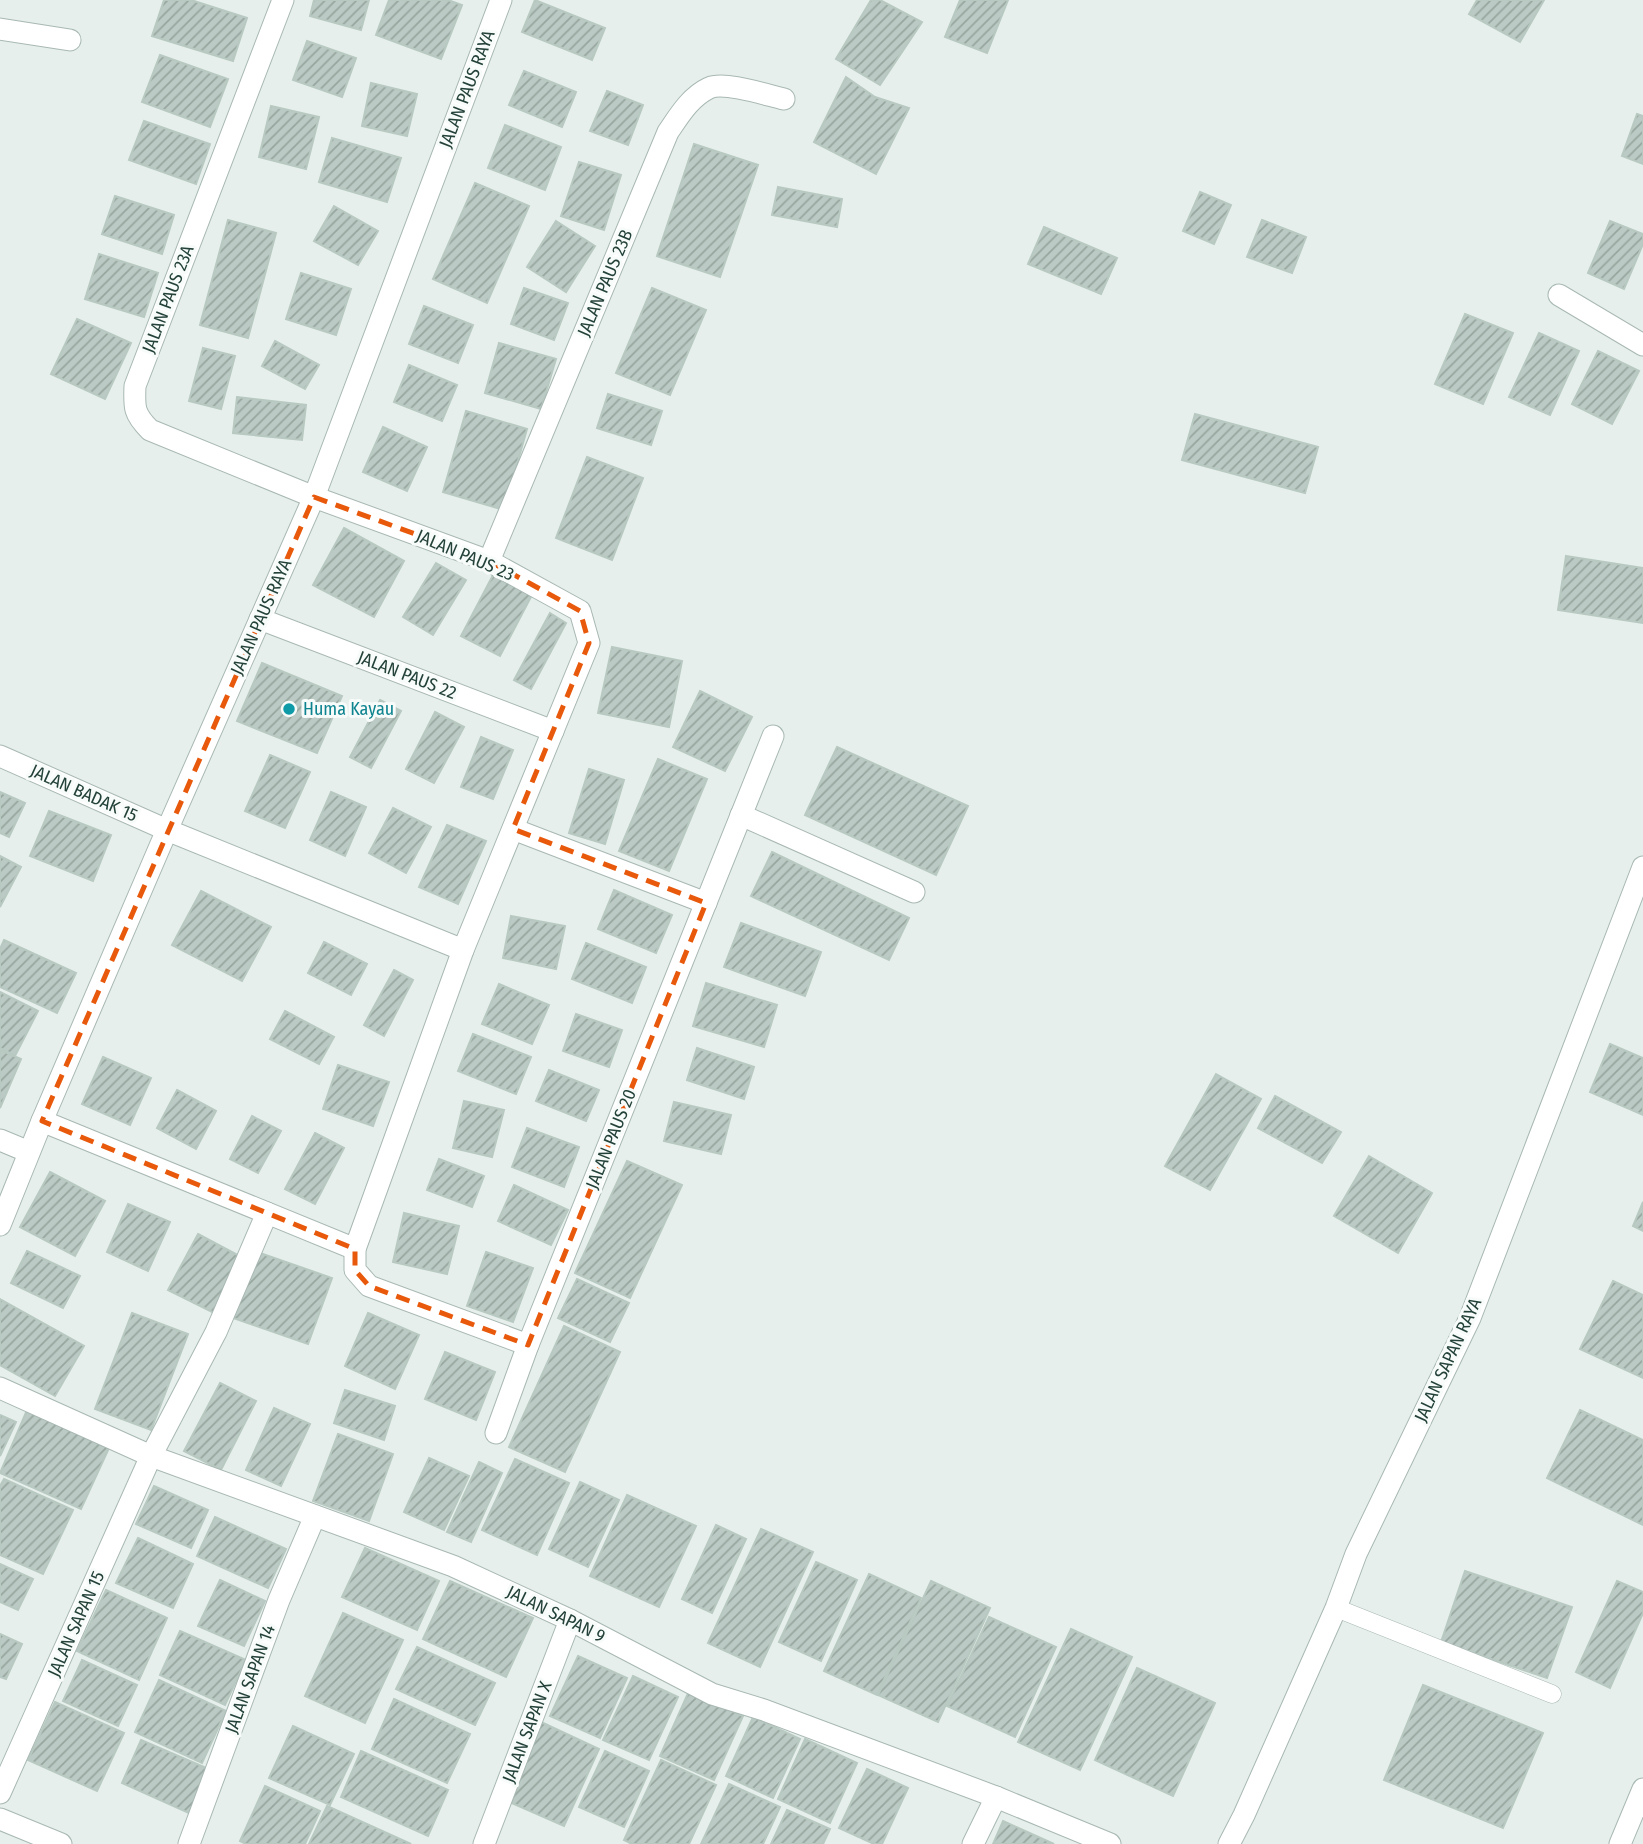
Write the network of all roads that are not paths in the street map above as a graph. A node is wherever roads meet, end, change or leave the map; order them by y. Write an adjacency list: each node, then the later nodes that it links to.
1 (283, 0): 8 (street, JALAN PAUS 23A)
2 (501, 0): 8 (street, JALAN PAUS RAYA)
3 (0, 29): 4 (street)
4 (70, 40)
5 (784, 99): 9 (street, JALAN PAUS 23B)
6 (1559, 295): 7 (street)
7 (1643, 345)
8 (314, 497): 9 (street, JALAN PAUS 23); 10 (street, JALAN PAUS RAYA)
9 (489, 561): 11 (street, JALAN PAUS 23)
10 (260, 619): 11 (street, JALAN PAUS 22); 15 (street, JALAN PAUS RAYA)
11 (553, 731): 16 (street)
12 (773, 736): 14 (street, JALAN PAUS 20)
13 (0, 756): 15 (street, JALAN BADAK 15)
14 (741, 815): 18 (street); 19 (street, JALAN PAUS 20)
15 (167, 830): 20 (street, JALAN BADAK 15); 21 (street, JALAN PAUS RAYA)
16 (513, 830): 19 (street); 20 (street)
17 (1643, 867): 32 (street, JALAN SAPAN RAYA)
18 (914, 892)
19 (706, 903): 27 (street, JALAN PAUS 20)
20 (463, 950): 26 (street)
21 (42, 1121): 23 (street, JALAN PAUS RAYA); 24 (street)
22 (0, 1140): 23 (street)
23 (29, 1153): 25 (street, JALAN PAUS RAYA)
24 (267, 1213): 26 (street); 30 (street, JALAN SAPAN 15)
25 (0, 1225)
26 (355, 1249): 27 (street)
27 (528, 1345): 29 (street, JALAN PAUS 20)
28 (0, 1388): 30 (street, JALAN SAPAN 9)
29 (496, 1433)
30 (151, 1455): 31 (street, JALAN SAPAN 9); 36 (street, JALAN SAPAN 15)
31 (314, 1516): 33 (street, JALAN SAPAN 9); 40 (street, JALAN SAPAN 14)
32 (1336, 1608): 34 (lane); 44 (street, JALAN SAPAN RAYA)
33 (570, 1620): 37 (street, JALAN SAPAN 9); 41 (street, JALAN SAPAN X)
34 (1552, 1694)
35 (1643, 1788): 45 (street)
36 (0, 1793)
37 (996, 1797): 42 (street); 43 (street, JALAN SAPAN 9)
38 (0, 1819): 39 (street)
39 (61, 1844)
40 (189, 1844)
41 (485, 1844)
42 (973, 1844)
43 (1110, 1844)
44 (1229, 1844)
45 (1620, 1844)

